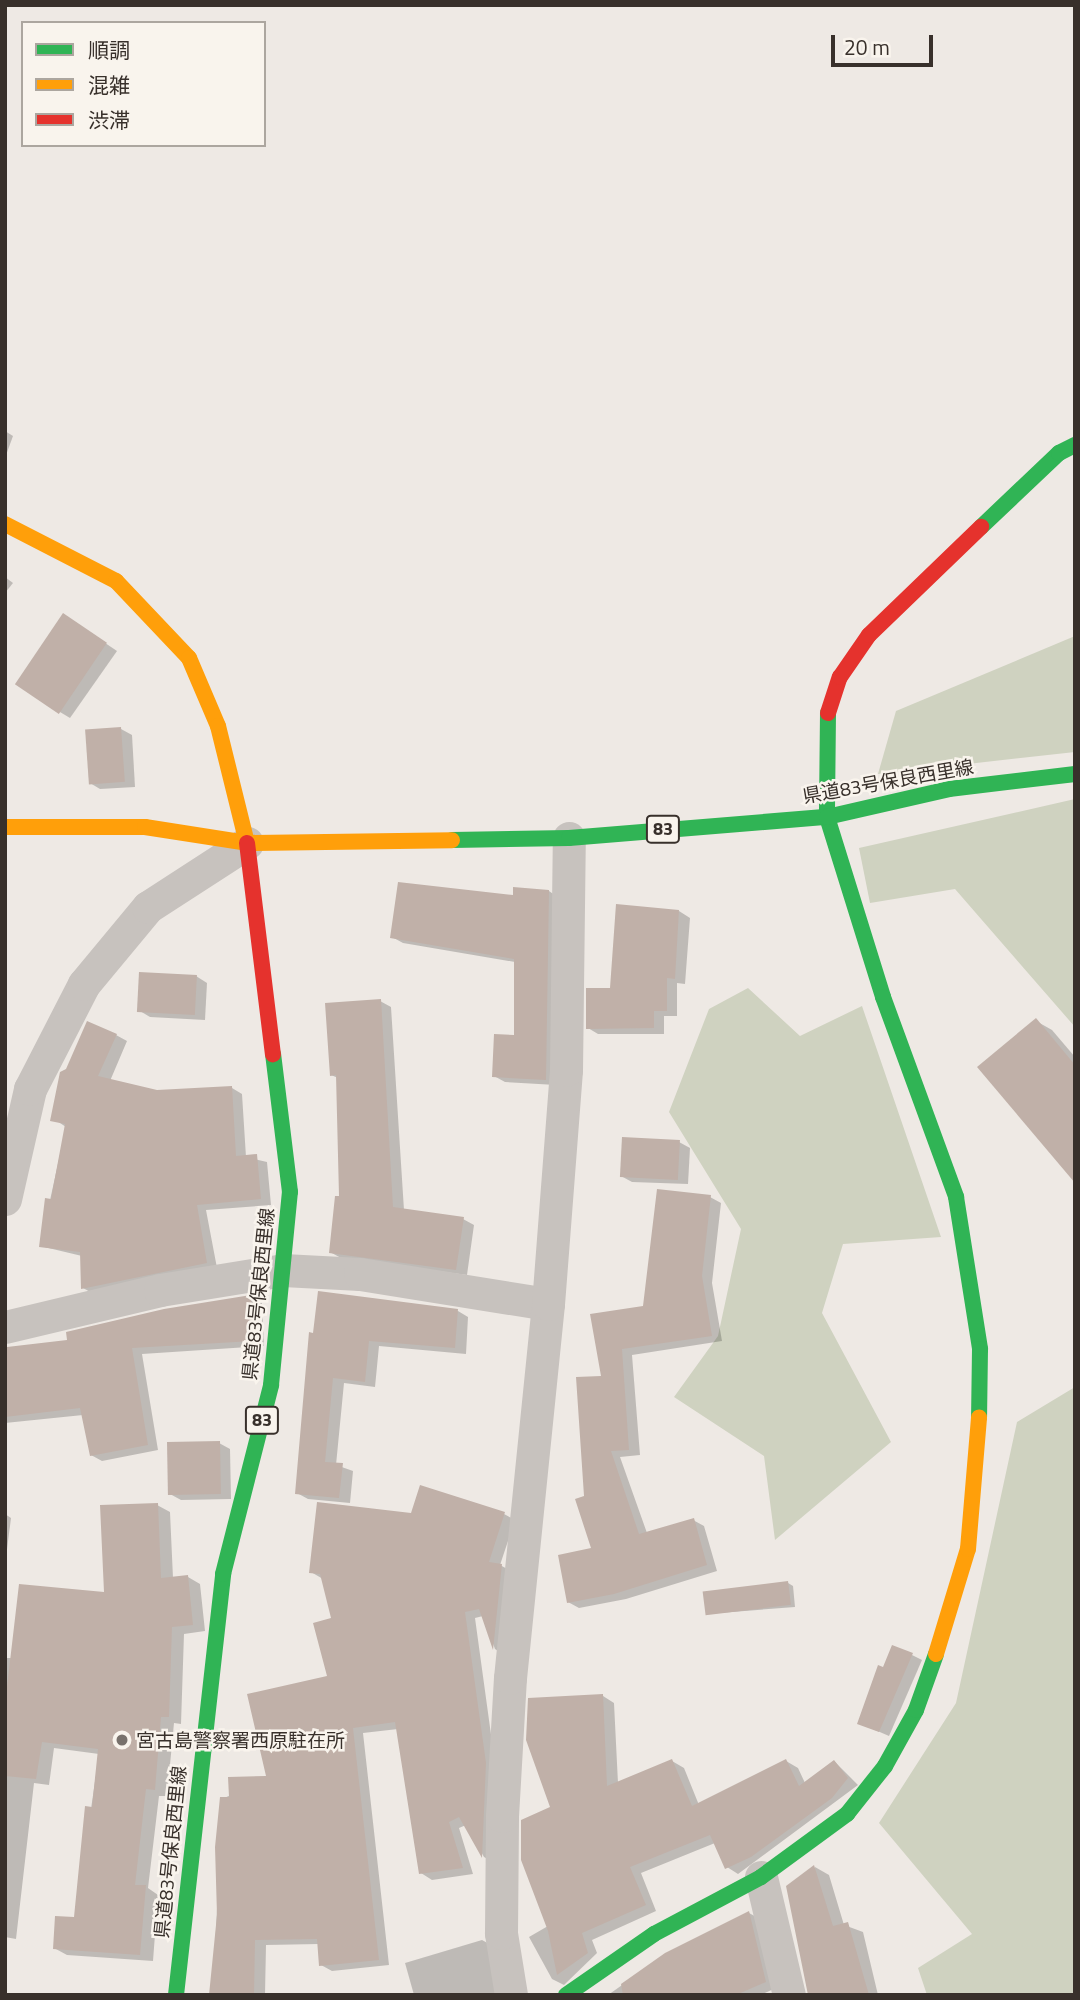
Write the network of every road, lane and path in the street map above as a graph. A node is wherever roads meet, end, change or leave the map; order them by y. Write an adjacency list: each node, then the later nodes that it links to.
1 (1075, 444): 4 (street)
2 (5, 524): 7 (street)
3 (1075, 774): 4 (street, 県道83号保良西里線 / 83)
4 (827, 817): 6 (street, 県道83号保良西里線 / 83); 12 (street)
5 (5, 827): 7 (street, 県道83号保良西里線 / 83)
6 (569, 838): 7 (street, 県道83号保良西里線 / 83); 10 (street)
7 (247, 843): 8 (street); 9 (street, 県道83号保良西里線 / 83)
8 (5, 1199)
9 (283, 1270): 10 (street); 11 (street); 13 (street, 県道83号保良西里線 / 83)
10 (548, 1304): 14 (street)
11 (5, 1327)
12 (761, 1877): 15 (street); 16 (street)
13 (176, 1995)
14 (511, 1995)
15 (566, 1995)
16 (789, 1995)

